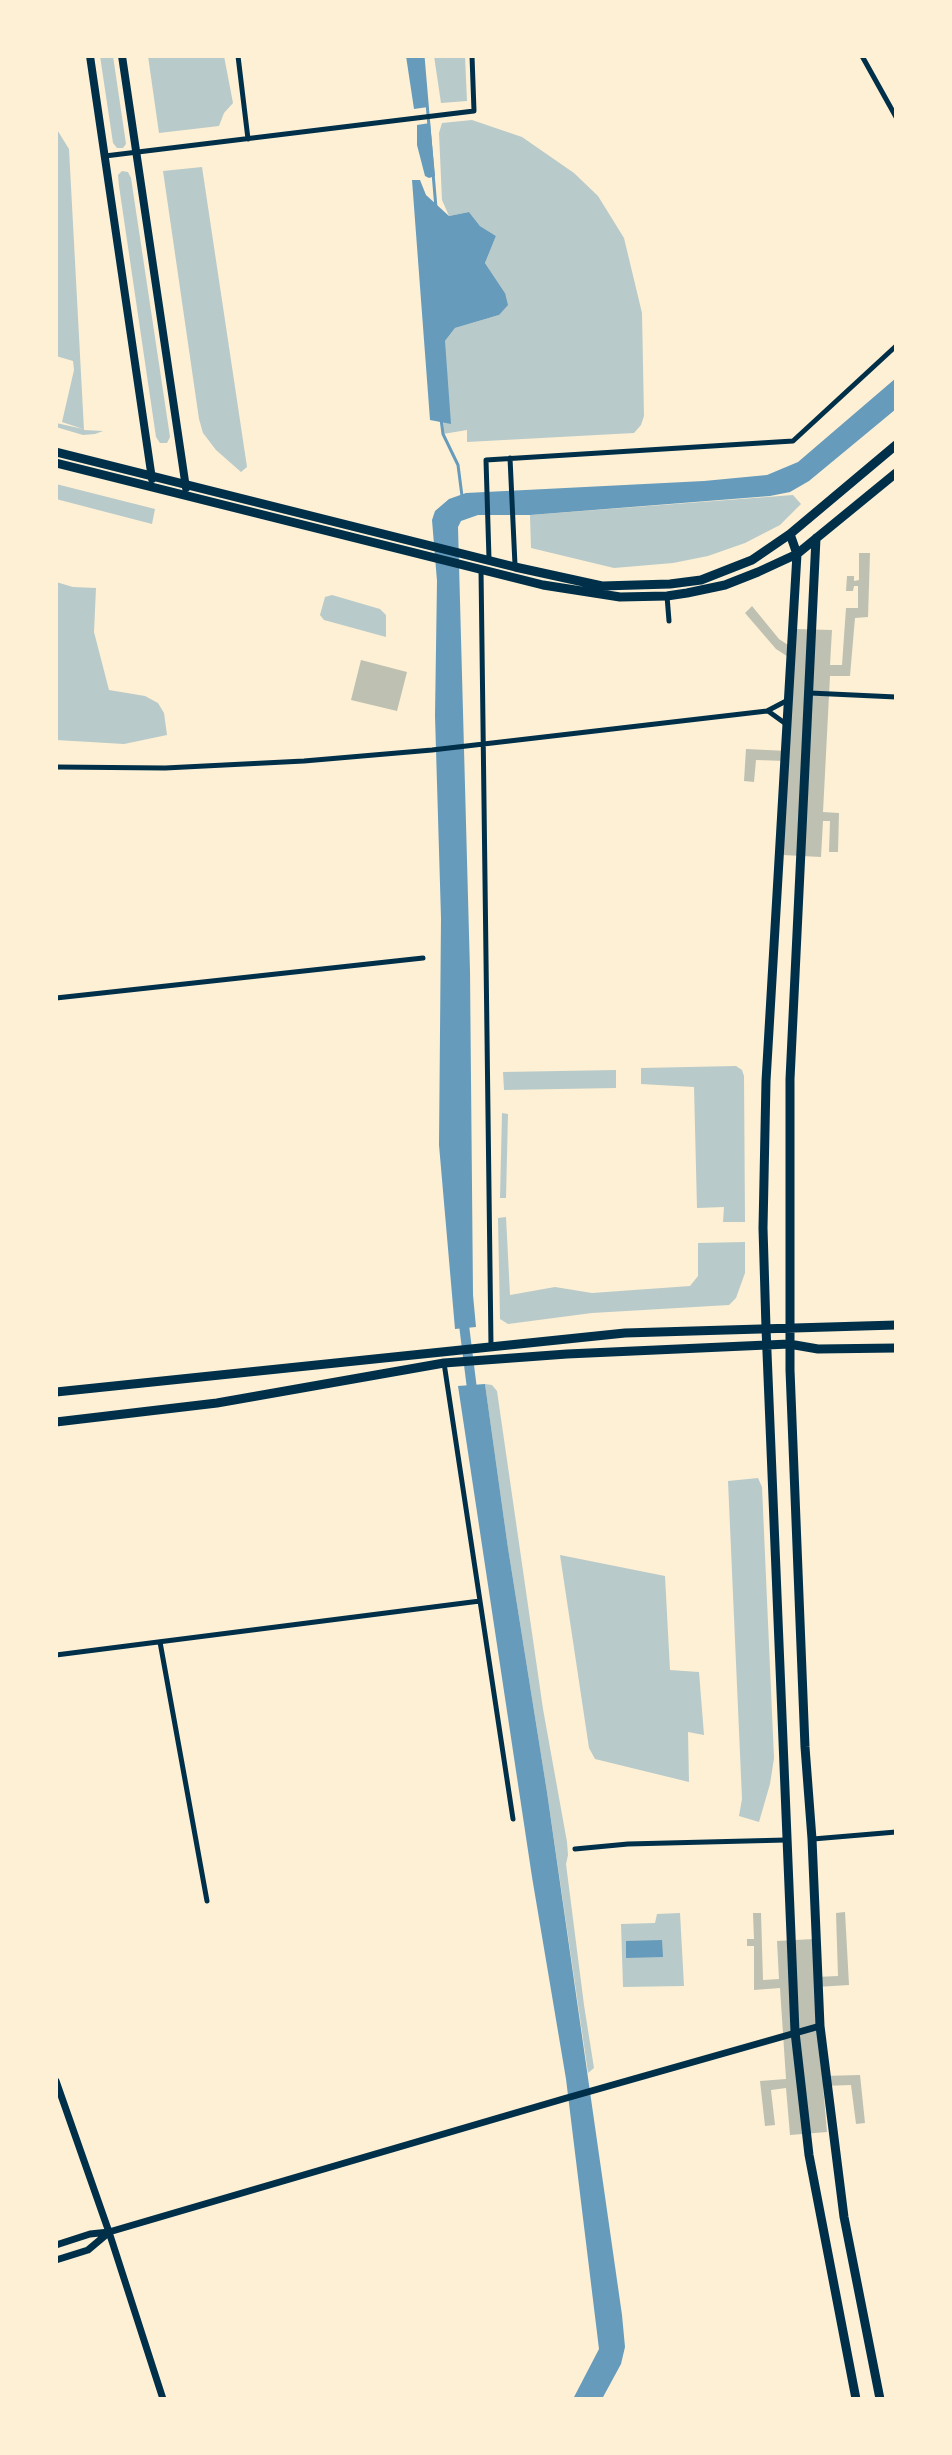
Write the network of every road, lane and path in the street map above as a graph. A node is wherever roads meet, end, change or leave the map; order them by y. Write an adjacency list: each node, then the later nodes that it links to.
1 (90, 56): 9 (main road)
2 (122, 56): 8 (main road)
3 (238, 56): 7 (street)
4 (472, 56): 7 (street)
5 (862, 56): 6 (street)
6 (896, 117)
7 (248, 139): 8 (street)
8 (136, 153): 9 (street); 18 (main road)
9 (105, 156): 16 (main road)
10 (896, 346): 13 (street)
11 (896, 445): 19 (main road)
12 (56, 452): 16 (main road)
13 (510, 458): 22 (street); 23 (street)
14 (56, 463): 17 (main road)
15 (896, 473): 20 (main road)
16 (151, 478): 17 (main road); 18 (main road)
17 (155, 488): 18 (main road)
18 (186, 491): 22 (main road); 24 (main road)
19 (790, 534): 20 (main road); 21 (main road); 23 (main road)
20 (816, 538): 21 (main road); 27 (main road)
21 (797, 554): 25 (main road); 29 (main road)
22 (489, 560): 23 (main road)
23 (515, 567)
24 (481, 569): 25 (main road); 32 (street)
25 (667, 596): 26 (street)
26 (669, 621)
27 (810, 693): 28 (street); 37 (main road)
28 (896, 697)
29 (788, 700): 30 (street); 31 (main road)
30 (767, 711): 31 (street); 32 (street)
31 (787, 724): 38 (main road)
32 (483, 743): 33 (street); 41 (street)
33 (56, 767)
34 (423, 958): 35 (street)
35 (56, 998)
36 (896, 1325): 37 (main road)
37 (790, 1327): 38 (main road); 39 (main road)
38 (766, 1328): 40 (main road); 41 (main road)
39 (789, 1344): 40 (main road); 42 (main road); 51 (main road)
40 (767, 1345): 43 (main road); 52 (main road)
41 (491, 1346): 44 (main road)
42 (896, 1348)
43 (444, 1363): 45 (main road); 46 (street)
44 (56, 1392)
45 (56, 1422)
46 (480, 1601): 47 (street); 49 (street)
47 (160, 1642): 48 (street); 54 (street)
48 (56, 1655)
49 (513, 1819)
50 (896, 1832): 51 (street)
51 (812, 1839): 55 (main road)
52 (787, 1840): 53 (street); 56 (main road)
53 (575, 1849)
54 (207, 1901)
55 (820, 2026): 56 (street); 63 (main road)
56 (795, 2032): 58 (street); 62 (main road)
57 (56, 2081): 58 (street)
58 (109, 2232): 59 (street); 60 (street); 61 (street)
59 (56, 2245)
60 (56, 2260)
61 (163, 2399)
62 (856, 2399)
63 (880, 2399)

